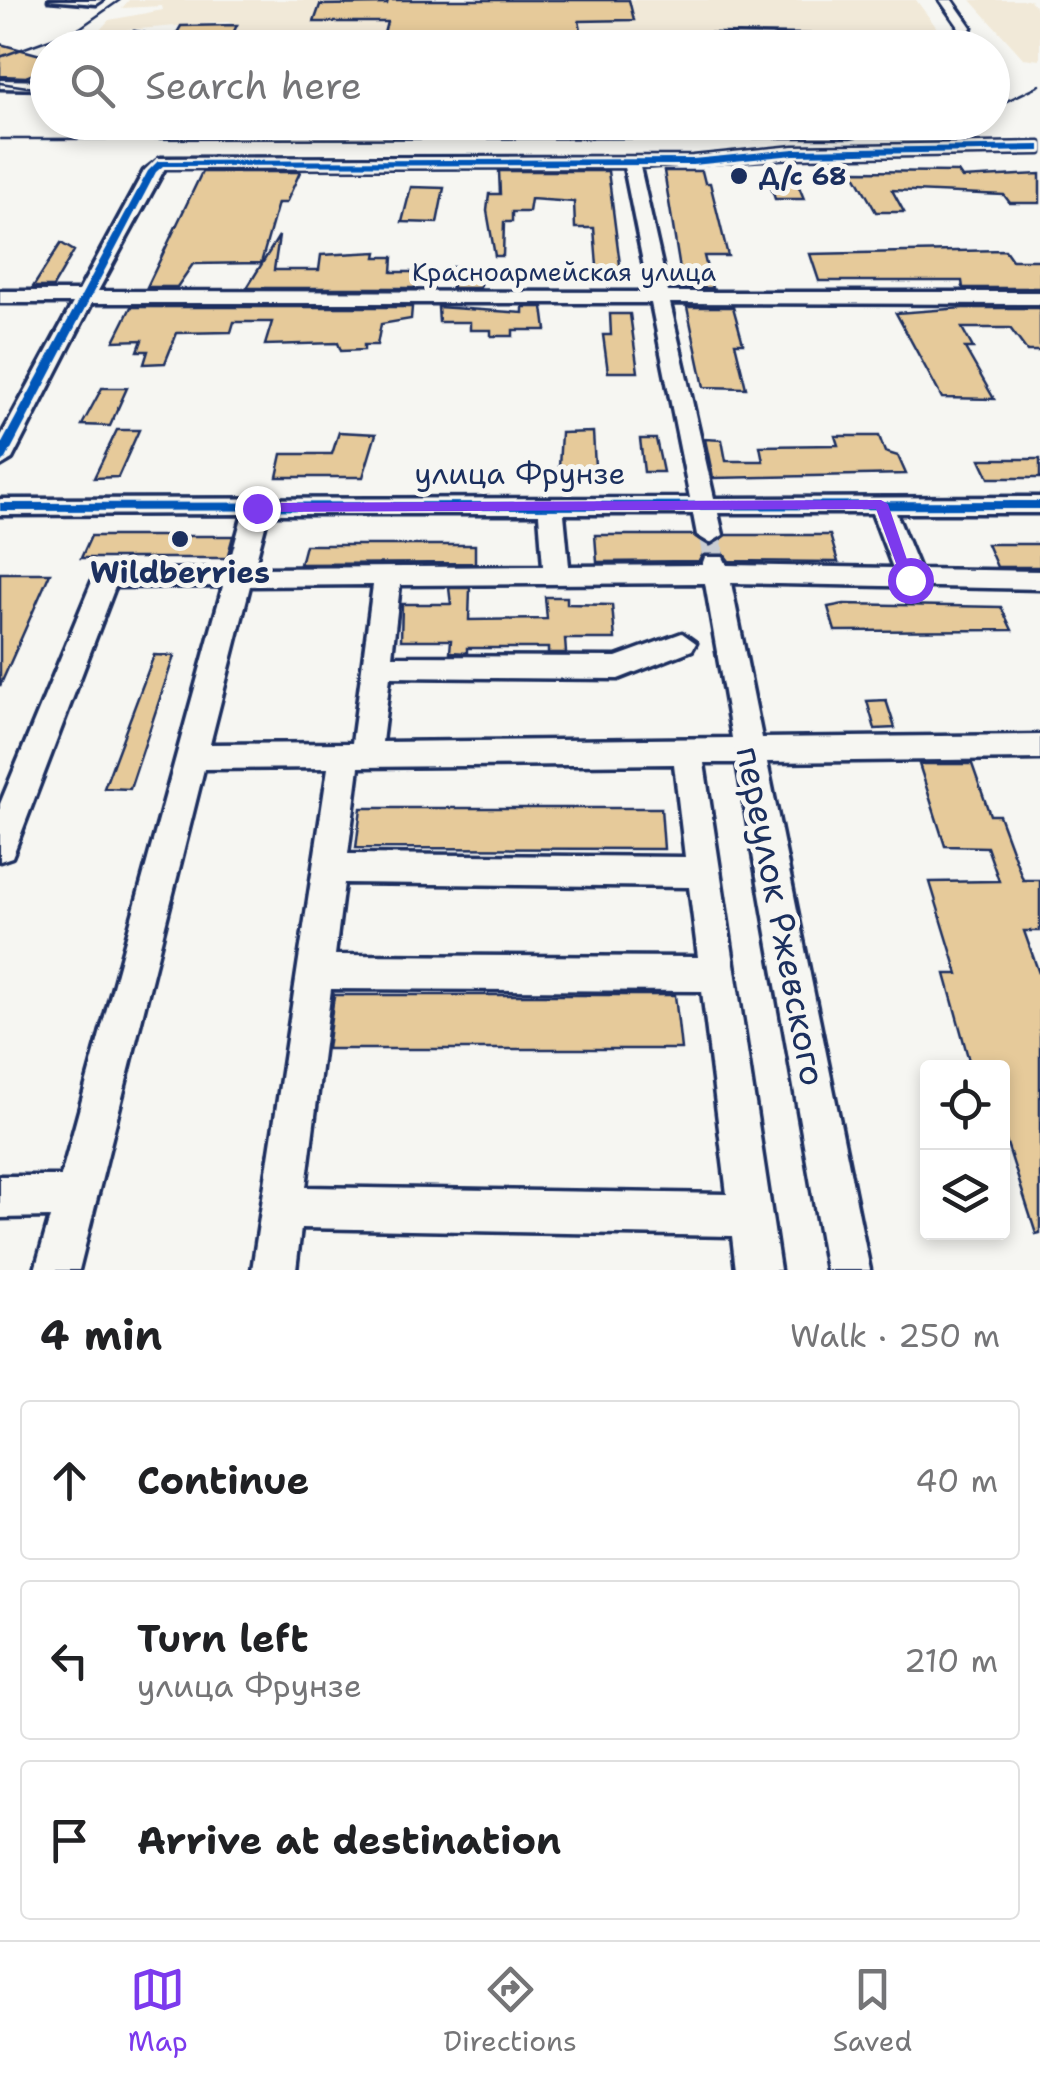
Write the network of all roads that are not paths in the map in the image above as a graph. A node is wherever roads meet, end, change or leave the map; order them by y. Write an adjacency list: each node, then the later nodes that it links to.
1 (55, 0): 2 (street)
2 (96, 0): 4 (street)
3 (946, 0): 5 (street)
4 (85, 12)
5 (964, 30)
6 (30, 80): 8 (street)
7 (0, 84): 8 (street)
8 (18, 84): 9 (street)
9 (30, 84)
10 (1040, 148): 11 (street)
11 (632, 163): 12 (street, переулок Ржевского); 14 (street)
12 (659, 296): 14 (street, Красноармейская улица); 15 (street, Красноармейская улица); 18 (street, переулок Ржевского)
13 (0, 297): 14 (street, Красноармейская улица)
14 (88, 297): 16 (street)
15 (1040, 298)
16 (0, 458)
17 (881, 504): 18 (street, улица Фрунзе); 19 (street, улица Фрунзе); 27 (street)
18 (705, 505): 20 (street, улица Фрунзе); 23 (street, переулок Ржевского)
19 (1040, 505)
20 (551, 506): 22 (street, улица Фрунзе); 25 (street)
21 (0, 507): 22 (street, улица Фрунзе)
22 (257, 508): 26 (street)
23 (714, 557): 25 (street); 27 (street); 33 (street, переулок Ржевского)
24 (388, 574): 25 (street); 26 (street); 30 (street)
25 (557, 574)
26 (239, 576): 35 (street); 36 (street)
27 (910, 580): 28 (street)
28 (1040, 580)
29 (682, 643): 30 (street)
30 (376, 666): 34 (street)
31 (1040, 747): 33 (street)
32 (687, 750): 33 (street); 34 (street); 38 (street)
33 (750, 751): 48 (street, переулок Ржевского)
34 (355, 754): 35 (street); 37 (street)
35 (192, 757): 41 (street)
36 (4, 828)
37 (329, 868): 38 (street); 39 (street)
38 (704, 872): 40 (street)
39 (315, 972): 40 (street); 43 (street)
40 (718, 974): 44 (street)
41 (76, 1196): 42 (street); 45 (street)
42 (0, 1197)
43 (283, 1207): 44 (street); 46 (street)
44 (750, 1215): 47 (street)
45 (57, 1270)
46 (274, 1270)
47 (758, 1270)
48 (848, 1270)

